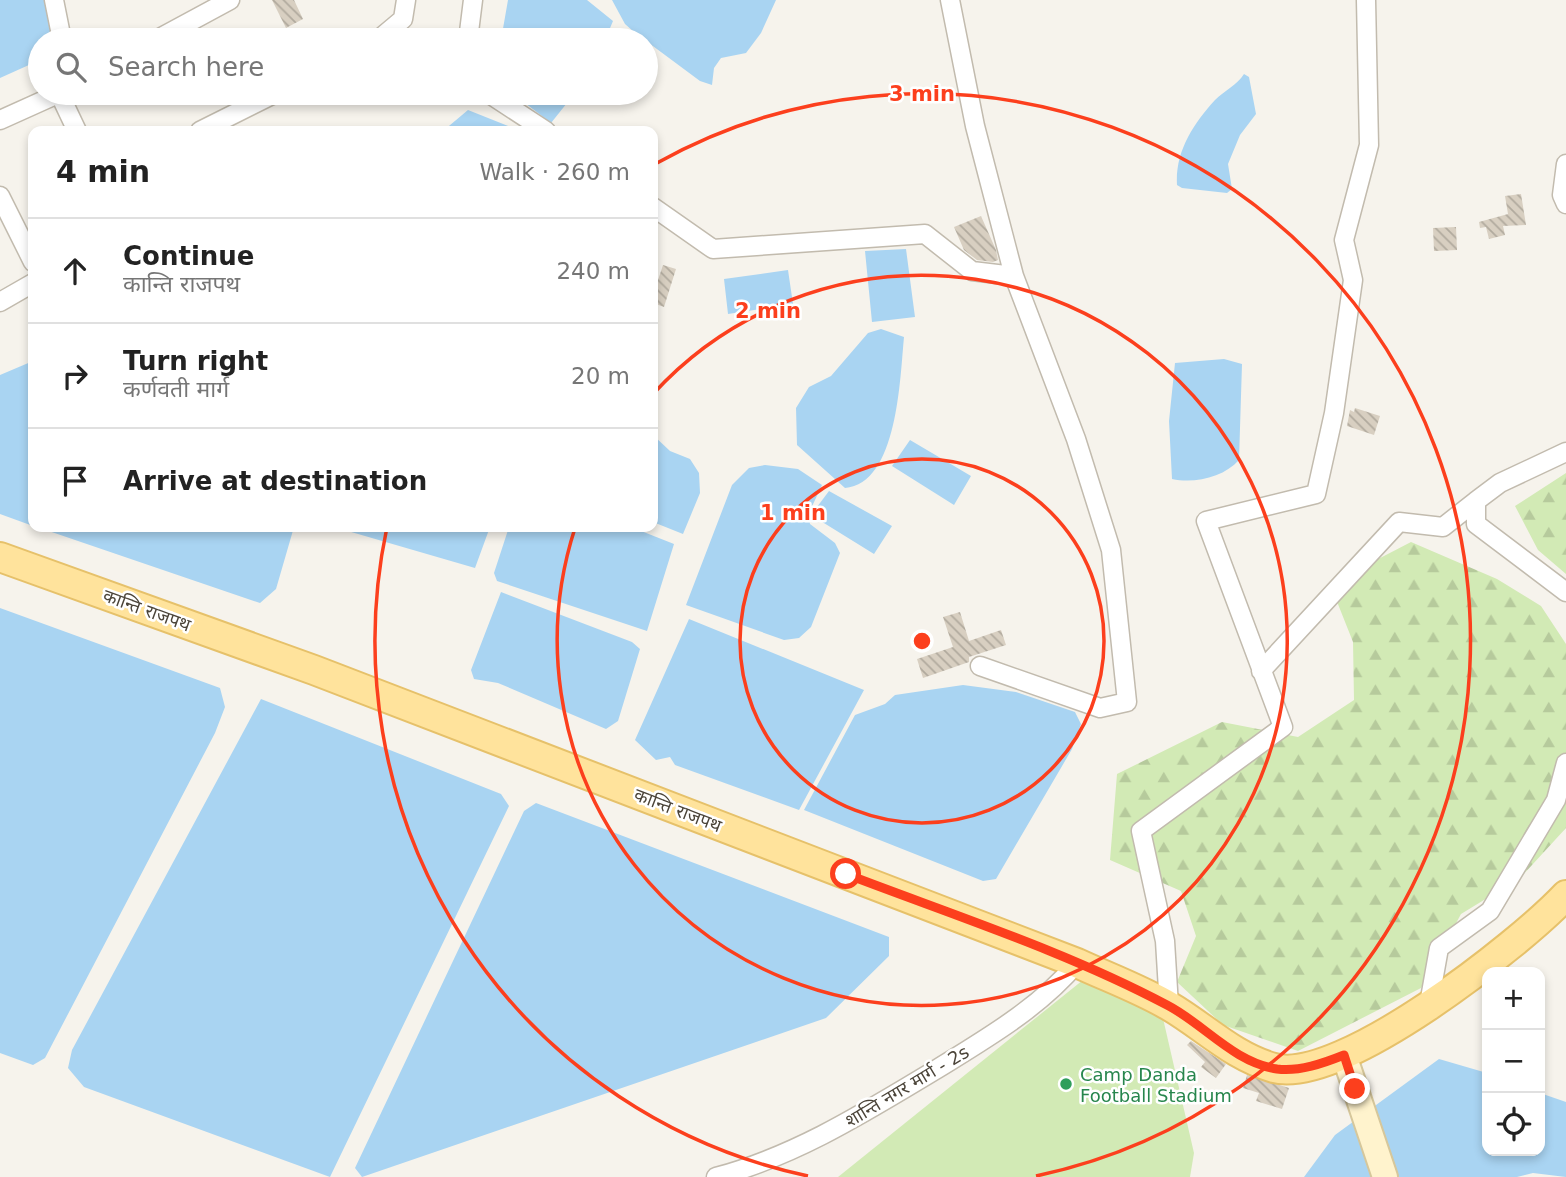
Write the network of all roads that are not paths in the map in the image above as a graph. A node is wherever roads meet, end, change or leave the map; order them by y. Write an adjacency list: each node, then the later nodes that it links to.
1 (54, 0): 7 (street)
2 (230, 0): 8 (street)
3 (406, 0): 9 (street)
4 (473, 0): 10 (street)
5 (950, 0): 24 (street)
6 (1366, 0): 32 (street)
7 (60, 28)
8 (178, 28)
9 (392, 28)
10 (470, 28)
11 (33, 105): 15 (street)
12 (65, 105): 16 (street)
13 (252, 105): 17 (street)
14 (506, 105): 18 (street)
15 (0, 120)
16 (75, 126)
17 (210, 126)
18 (538, 126)
19 (1566, 164): 21 (street)
20 (0, 196): 23 (street)
21 (1566, 204)
22 (658, 210): 24 (street)
23 (28, 252)
24 (1014, 275): 31 (street)
25 (28, 286): 26 (street)
26 (0, 302)
27 (1566, 452): 28 (street)
28 (1476, 501): 30 (street); 32 (street)
29 (0, 557): 35 (main road, कान्ति राजपथ)
30 (1566, 592)
31 (980, 666)
32 (1261, 671): 37 (street)
33 (1566, 763): 36 (street)
34 (1566, 895): 36 (main road, कान्ति राजपथ)
35 (1077, 963): 37 (main road, कान्ति राजपथ); 39 (street, शान्ति नगर मार्ग - 2s)
36 (1429, 1004): 38 (main road, कान्ति राजपथ)
37 (1169, 1006): 38 (main road, कान्ति राजपथ)
38 (1344, 1055): 40 (main road)
39 (716, 1177)
40 (1385, 1177)

